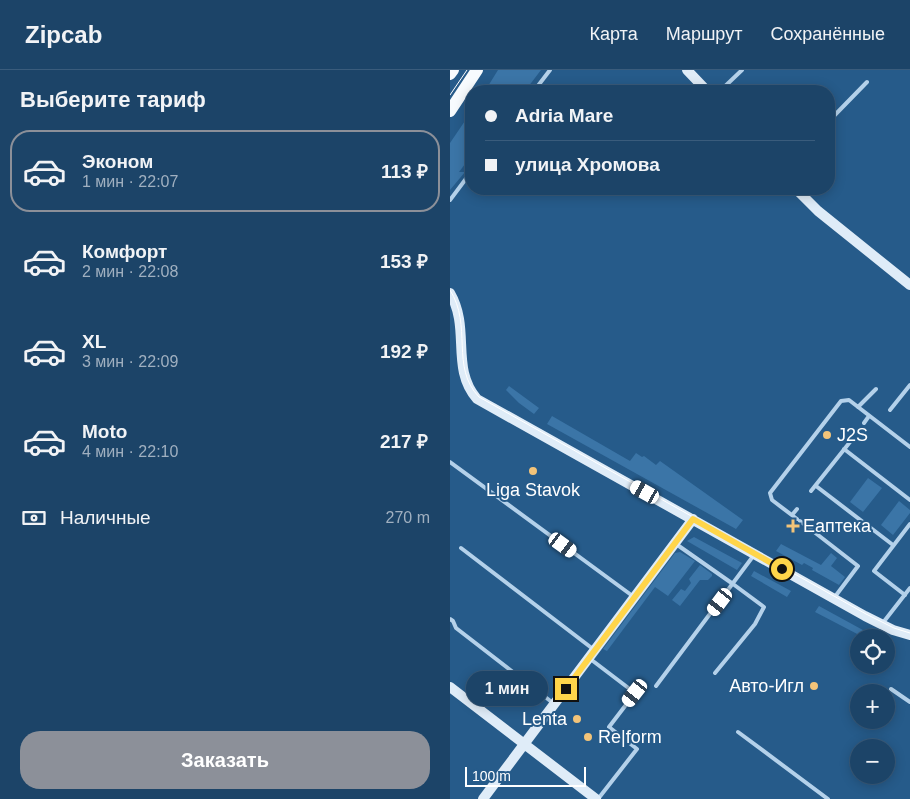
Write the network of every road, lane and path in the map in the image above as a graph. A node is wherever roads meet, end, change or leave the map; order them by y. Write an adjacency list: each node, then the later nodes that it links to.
1 (453, 70): 6 (main road)
2 (476, 70): 8 (main road)
3 (550, 70): 9 (lane)
4 (687, 70): 10 (street)
5 (742, 70): 11 (lane)
6 (450, 74)
7 (868, 82): 14 (lane)
8 (466, 85)
9 (539, 85)
10 (701, 85)
11 (726, 85)
12 (465, 87): 13 (main road)
13 (450, 110)
14 (835, 114)
15 (465, 180): 17 (lane)
16 (802, 195): 18 (street)
17 (450, 200)
18 (910, 286)
19 (450, 293): 34 (street)
20 (910, 385): 23 (lane)
21 (876, 389): 22 (lane)
22 (858, 407): 24 (lane); 35 (lane)
23 (890, 410)
24 (870, 416): 25 (lane); 27 (lane)
25 (864, 423)
26 (850, 442): 28 (lane)
27 (910, 447)
28 (844, 449): 30 (lane); 32 (lane)
29 (450, 462): 44 (lane)
30 (816, 486): 31 (lane); 38 (lane)
31 (811, 491)
32 (910, 500)
33 (797, 509): 35 (lane)
34 (693, 519): 37 (street); 40 (street)
35 (796, 519): 45 (lane)
36 (910, 524): 38 (lane)
37 (674, 544): 41 (lane); 44 (street)
38 (893, 546): 43 (lane)
39 (461, 548): 49 (lane)
40 (755, 553): 41 (lane); 45 (street)
41 (733, 584): 50 (lane); 51 (lane)
42 (910, 588): 43 (lane)
43 (905, 595): 47 (lane)
44 (634, 598): 49 (street)
45 (834, 598): 47 (street)
46 (450, 619): 55 (lane)
47 (882, 625): 48 (street)
48 (910, 635)
49 (592, 654): 55 (street); 59 (lane)
50 (715, 673)
51 (656, 686)
52 (450, 687): 57 (street)
53 (895, 692): 54 (lane)
54 (910, 702)
55 (555, 704): 57 (street)
56 (738, 732): 60 (lane)
57 (525, 745): 58 (street); 59 (street)
58 (483, 799)
59 (597, 799)
60 (828, 799)

